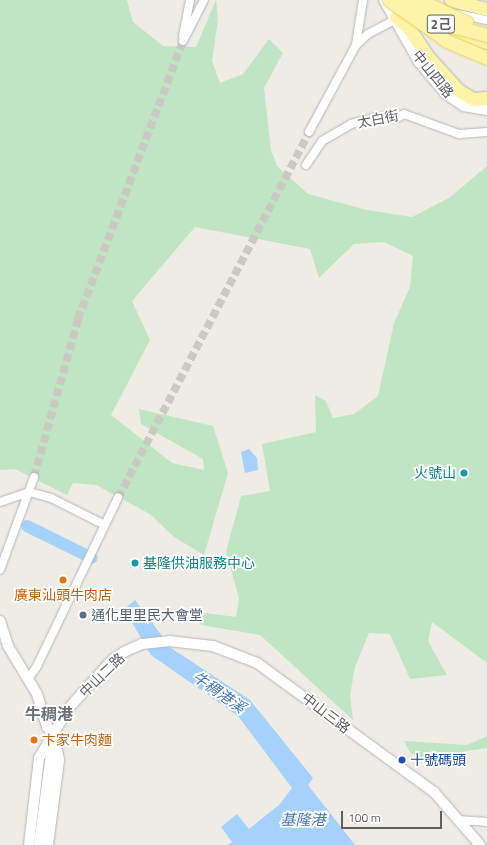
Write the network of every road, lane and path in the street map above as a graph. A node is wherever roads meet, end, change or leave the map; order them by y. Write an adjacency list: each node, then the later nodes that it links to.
1 (190, 0): 2 (street)
2 (204, 0)
3 (363, 0): 16 (street)
4 (384, 0): 10 (street, 中山四路)
5 (389, 0): 18 (main road, bridge)
6 (400, 0): 11 (main road, 2己, bridge)
7 (419, 0): 13 (main road, 2己, bridge)
8 (451, 0): 9 (main road)
9 (487, 9)
10 (396, 17): 12 (street); 16 (street); 17 (street); 19 (main road); 20 (street, 中山四路)
11 (430, 18): 14 (main road, 2己, bridge); 15 (main road, bridge)
12 (487, 20)
13 (487, 28)
14 (487, 35)
15 (487, 43)
16 (356, 45): 21 (street)
17 (487, 51)
18 (487, 58)
19 (487, 98)
20 (487, 110)
21 (309, 132)
22 (487, 132): 23 (street, 太白街)
23 (306, 165)
24 (34, 477): 25 (street)
25 (29, 492): 27 (street); 28 (street); 29 (street)
26 (118, 498): 28 (street)
27 (0, 502)
28 (105, 525): 33 (street)
29 (0, 570)
30 (0, 621): 32 (street)
31 (142, 644): 34 (street, 中山二路); 35 (street, 中山三路)
32 (4, 645): 33 (street)
33 (28, 679): 34 (street)
34 (54, 733): 37 (street, 中山二路); 38 (street, 中山二路); 39 (street)
35 (459, 820): 36 (street); 40 (street, 中山三路)
36 (487, 822)
37 (29, 845)
38 (39, 845)
39 (48, 845)
40 (480, 845)

